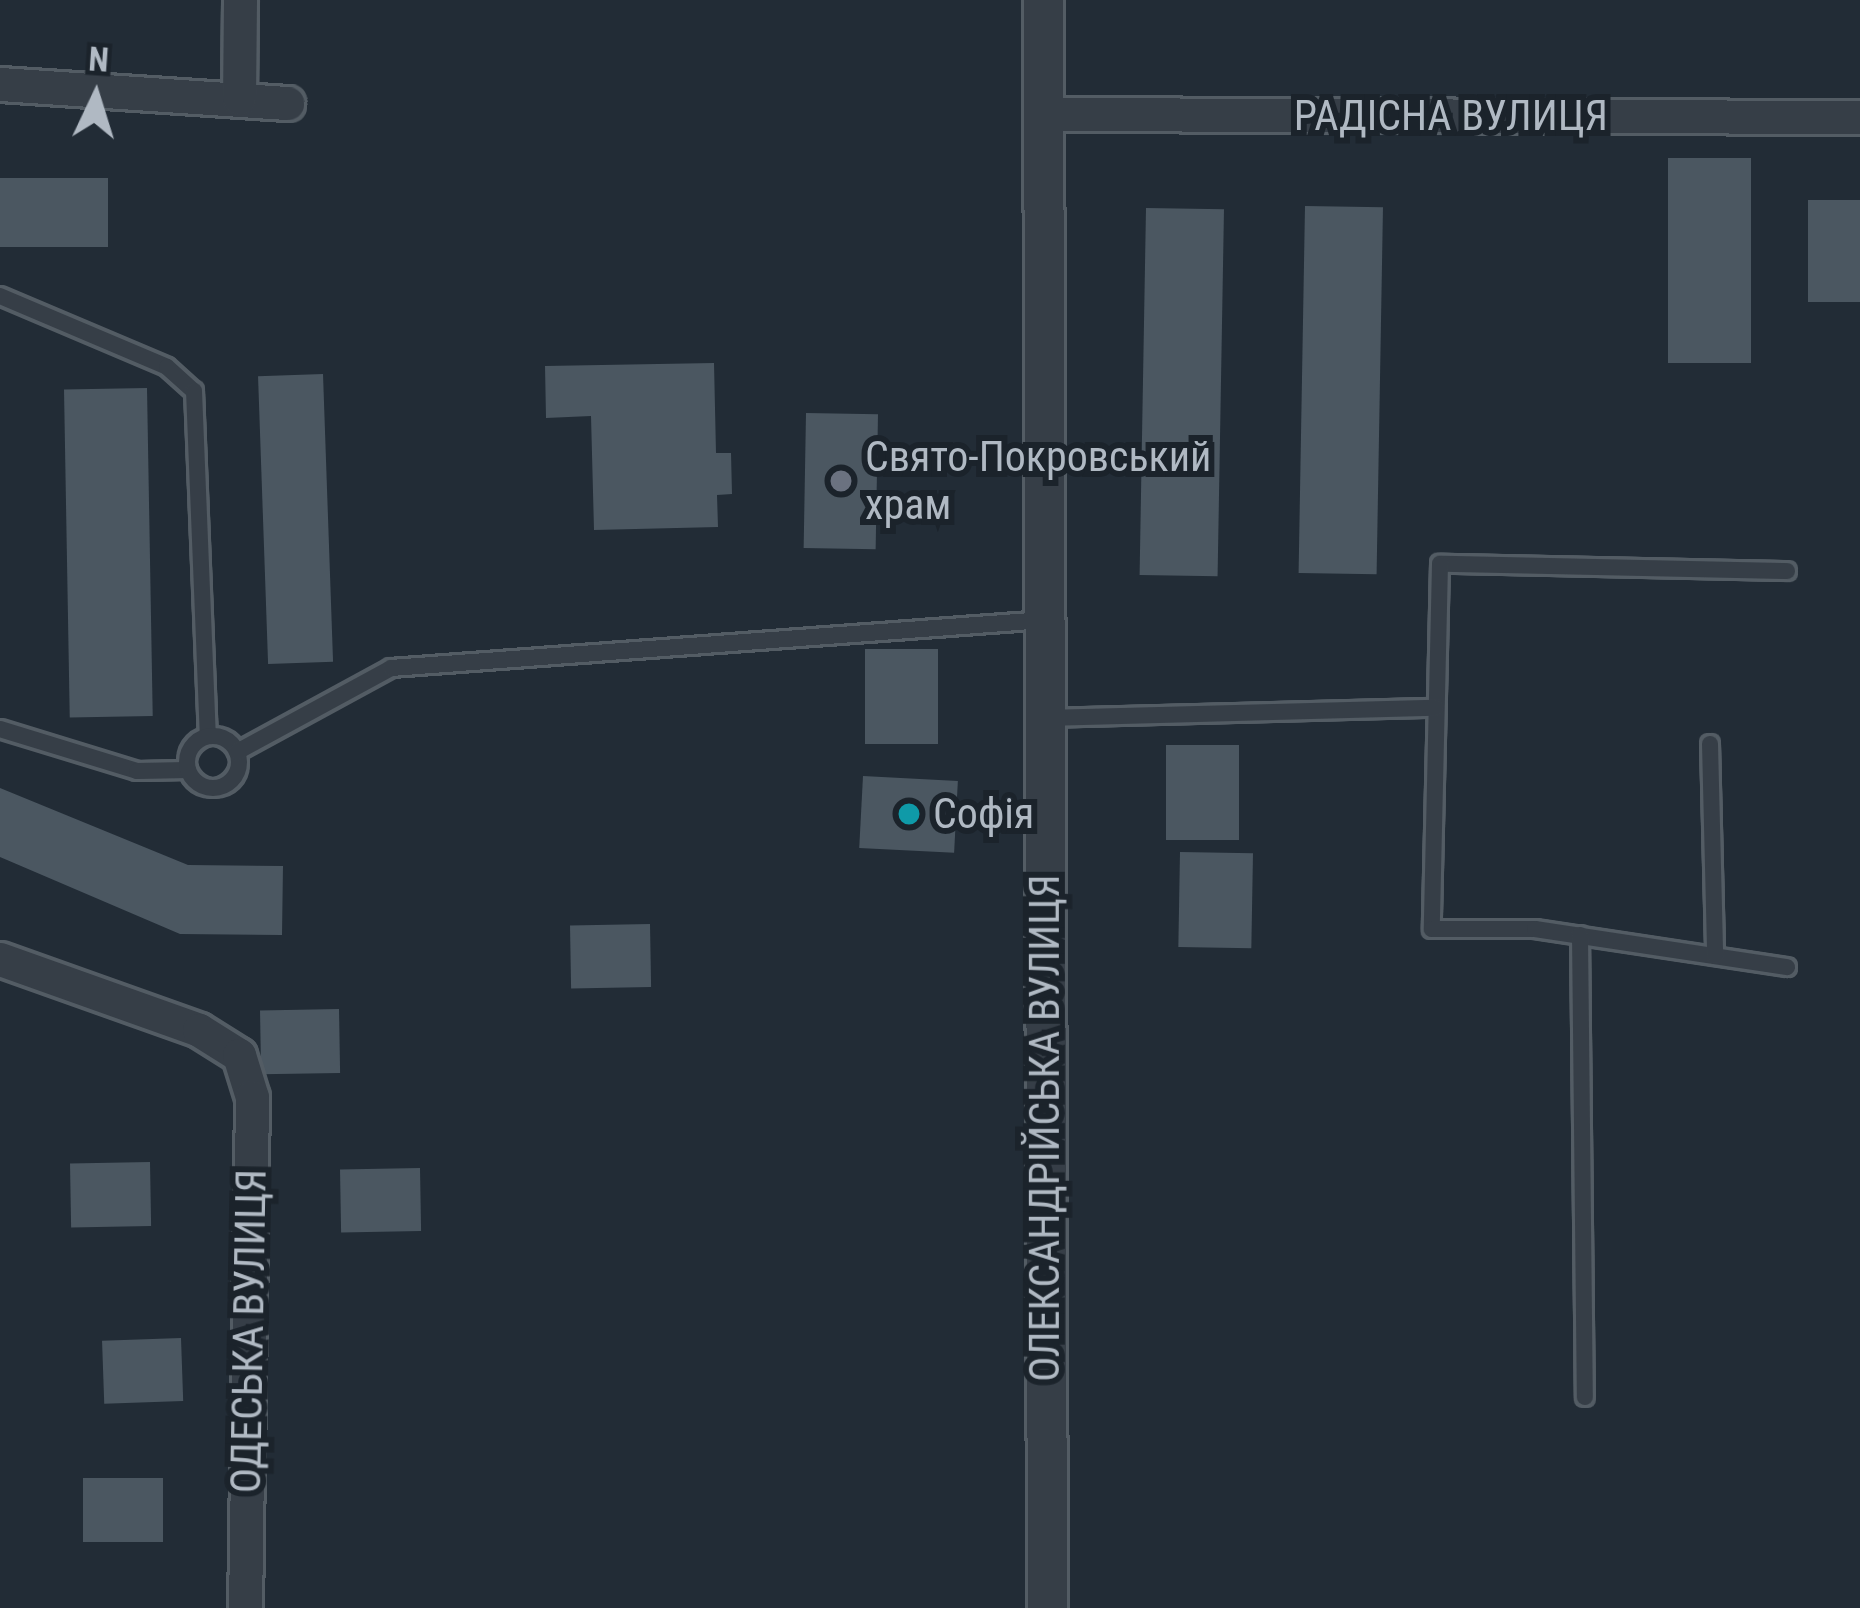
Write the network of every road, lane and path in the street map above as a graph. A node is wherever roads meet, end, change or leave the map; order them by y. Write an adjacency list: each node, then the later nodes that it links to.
1 (240, 0): 4 (street)
2 (1043, 0): 6 (street, ОЛЕКСАНДРІЙСЬКА ВУЛИЦЯ)
3 (0, 84): 4 (street)
4 (239, 98): 5 (street)
5 (287, 104)
6 (1042, 115): 7 (street, РАДІСНА ВУЛИЦЯ); 10 (street, ОЛЕКСАНДРІЙСЬКА ВУЛИЦЯ)
7 (1860, 117)
8 (0, 296): 14 (lane)
9 (1787, 572): 11 (lane)
10 (1044, 620): 12 (street, ОЛЕКСАНДРІЙСЬКА ВУЛИЦЯ); 16 (lane)
11 (1436, 708): 12 (lane); 18 (lane)
12 (1044, 718): 24 (street, ОЛЕКСАНДРІЙСЬКА ВУЛИЦЯ)
13 (0, 730): 17 (lane)
14 (208, 736): 16 (lane); 17 (lane)
15 (1710, 744): 19 (lane)
16 (237, 752): 17 (lane)
17 (188, 770)
18 (1580, 935): 19 (lane); 22 (lane)
19 (1714, 956): 21 (lane)
20 (0, 959): 23 (street, ОДЕСЬКА ВУЛИЦЯ)
21 (1787, 967)
22 (1585, 1397)
23 (245, 1608)
24 (1047, 1608)

